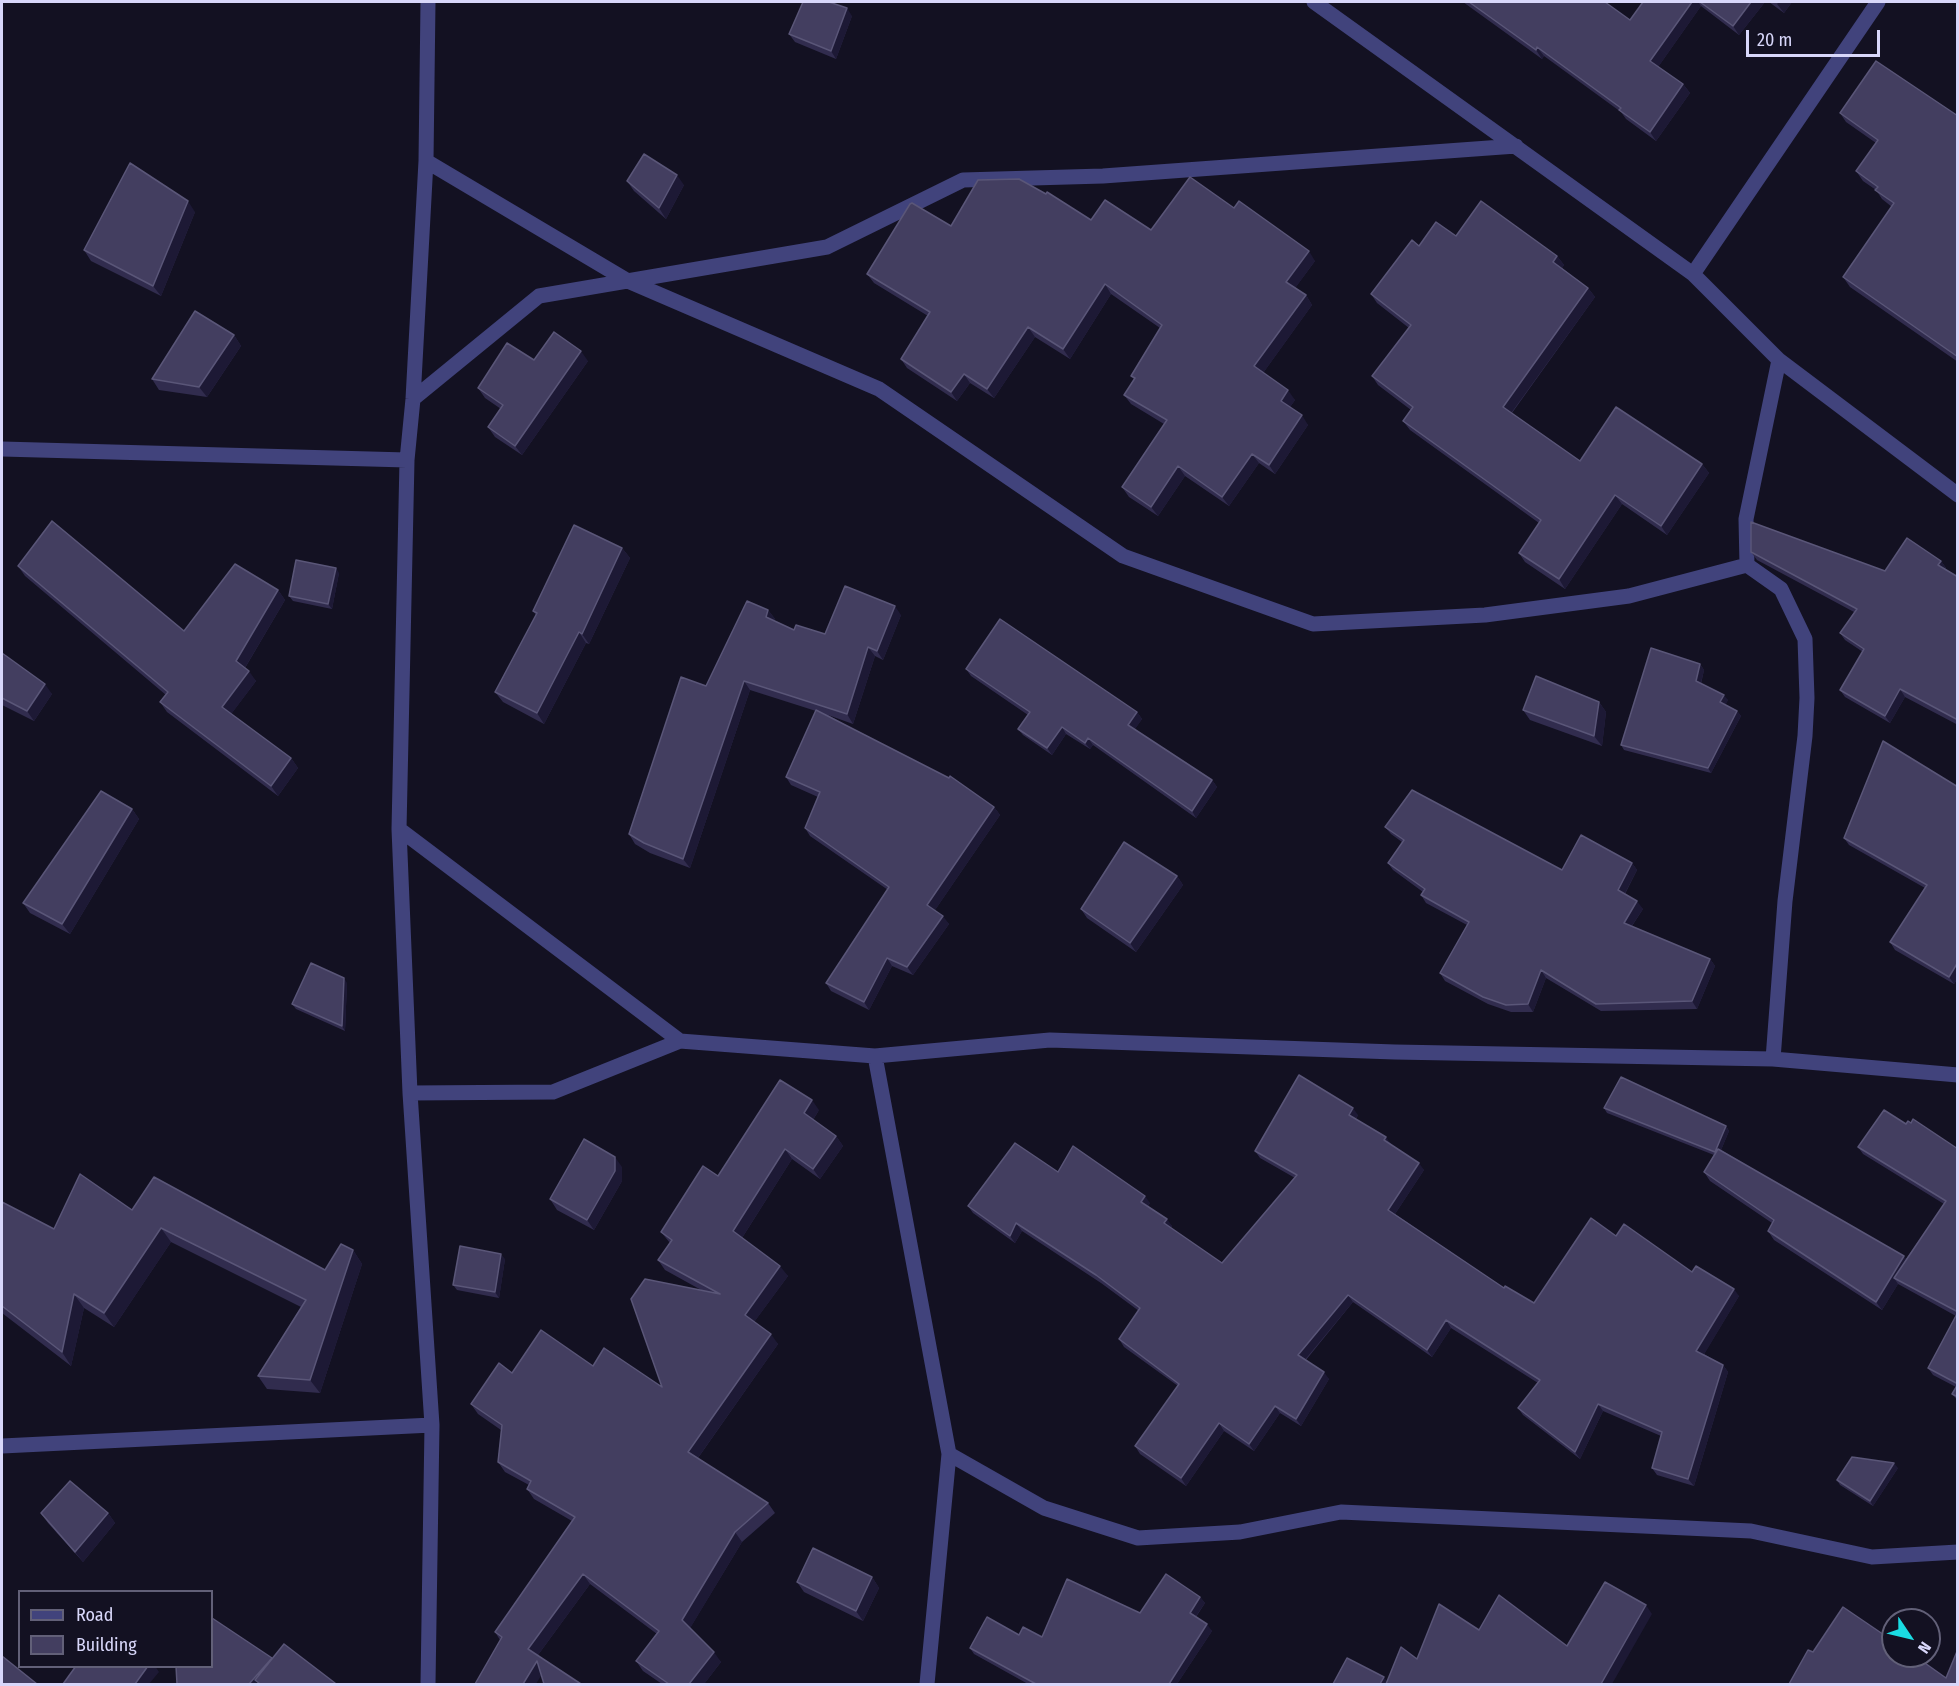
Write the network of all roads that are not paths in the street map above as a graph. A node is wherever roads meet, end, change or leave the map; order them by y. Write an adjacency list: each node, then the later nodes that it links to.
1 (428, 2): 5 (street)
2 (1314, 2): 4 (street)
3 (1878, 2): 6 (street)
4 (1516, 146): 6 (street); 7 (street)
5 (426, 161): 7 (street); 9 (street)
6 (1693, 274): 8 (street)
7 (628, 281): 9 (street); 13 (street)
8 (1779, 360): 12 (street); 13 (street)
9 (413, 399): 11 (street)
10 (2, 449): 11 (street)
11 (407, 460): 14 (street)
12 (1958, 495)
13 (1747, 565): 17 (street)
14 (399, 829): 15 (street); 19 (street)
15 (680, 1041): 16 (street); 19 (street)
16 (875, 1056): 17 (street); 22 (street)
17 (1773, 1059): 18 (street)
18 (1958, 1075)
19 (410, 1093): 20 (street)
20 (432, 1425): 21 (street); 24 (street)
21 (2, 1446)
22 (949, 1454): 23 (street); 25 (street)
23 (1958, 1552)
24 (428, 1684)
25 (927, 1684)

